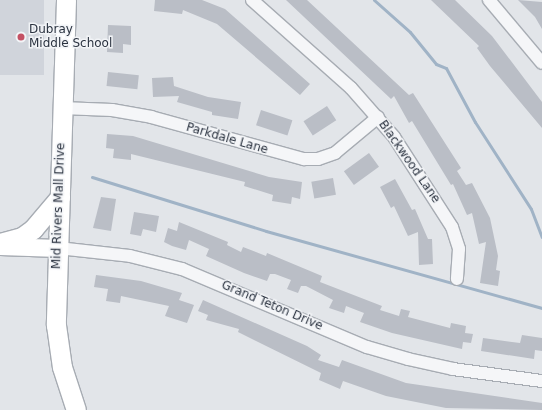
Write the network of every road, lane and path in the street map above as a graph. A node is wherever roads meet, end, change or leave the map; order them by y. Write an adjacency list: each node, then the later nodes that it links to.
1 (66, 0): 5 (main road, Mid Rivers Mall Drive)
2 (252, 0): 6 (street, Blackwood Lane)
3 (489, 0): 4 (street)
4 (542, 63)
5 (62, 108): 6 (street, Parkdale Lane); 7 (main road, Mid Rivers Mall Drive)
6 (378, 117): 10 (street, Blackwood Lane)
7 (60, 197): 8 (main road); 9 (main road, Mid Rivers Mall Drive)
8 (0, 245): 9 (street, Grand Teton Drive)
9 (58, 248): 11 (street, Grand Teton Drive); 12 (main road, Mid Rivers Mall Drive)
10 (457, 279)
11 (542, 381)
12 (76, 410)

